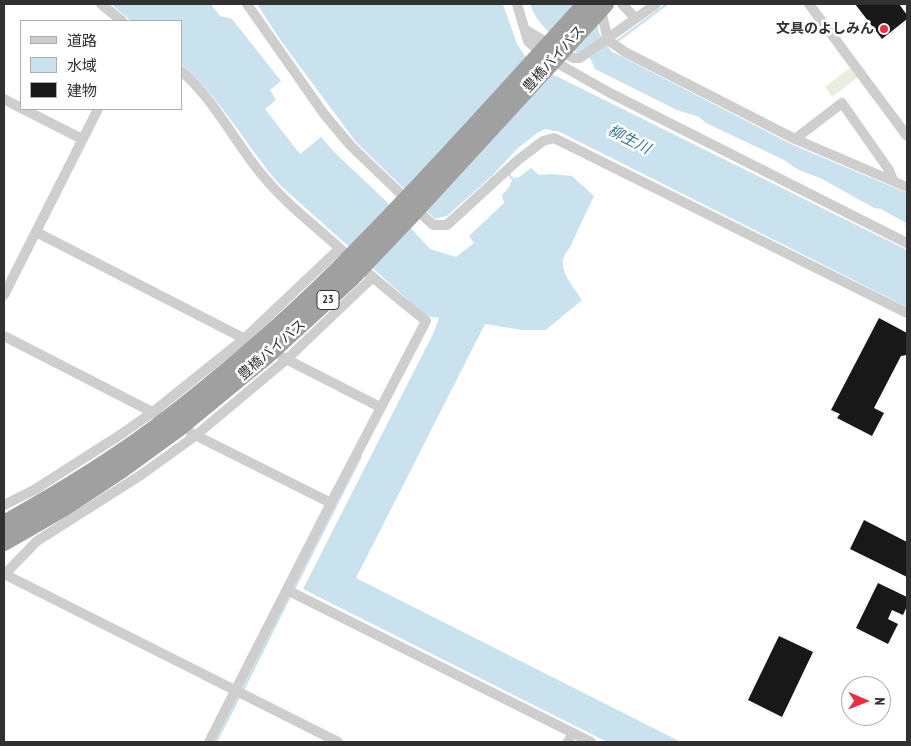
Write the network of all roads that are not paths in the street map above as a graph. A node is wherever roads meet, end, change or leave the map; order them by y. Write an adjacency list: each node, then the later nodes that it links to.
1 (101, 4): 11 (street)
2 (247, 4): 29 (street)
3 (517, 4): 12 (street)
4 (586, 4): 38 (highway, 豊橋バイパス / 23, bridge)
5 (600, 4): 13 (street)
6 (605, 4): 39 (highway, 豊橋バイパス / 23, bridge)
7 (624, 4): 10 (street)
8 (656, 4): 10 (street)
9 (809, 4): 19 (street)
10 (635, 18): 13 (street)
11 (121, 20)
12 (526, 30): 13 (street); 25 (street)
13 (608, 40): 21 (street)
14 (182, 72): 26 (street)
15 (4, 99): 16 (street)
16 (20, 107)
17 (26, 110): 20 (street)
18 (97, 110): 20 (street)
19 (907, 136)
20 (82, 139): 24 (street)
21 (795, 139): 22 (street); 22 (street)
22 (893, 180): 23 (street)
23 (907, 187)
24 (36, 232): 28 (street); 31 (street)
25 (907, 243)
26 (339, 249): 27 (street); 31 (street)
27 (372, 278): 32 (street); 33 (street)
28 (4, 295)
29 (907, 313)
30 (4, 336): 34 (street)
31 (244, 339): 32 (street); 34 (street)
32 (287, 359): 33 (street); 35 (street)
33 (380, 407): 36 (street)
34 (154, 412): 35 (street); 37 (street)
35 (195, 436): 36 (street); 40 (street)
36 (331, 503): 41 (street)
37 (4, 505)
38 (4, 524)
39 (4, 542)
40 (4, 574): 42 (street)
41 (288, 590): 42 (street); 43 (street)
42 (236, 691): 44 (street); 45 (street)
43 (570, 738): 46 (street)
44 (209, 742)
45 (338, 742)
46 (591, 742)

